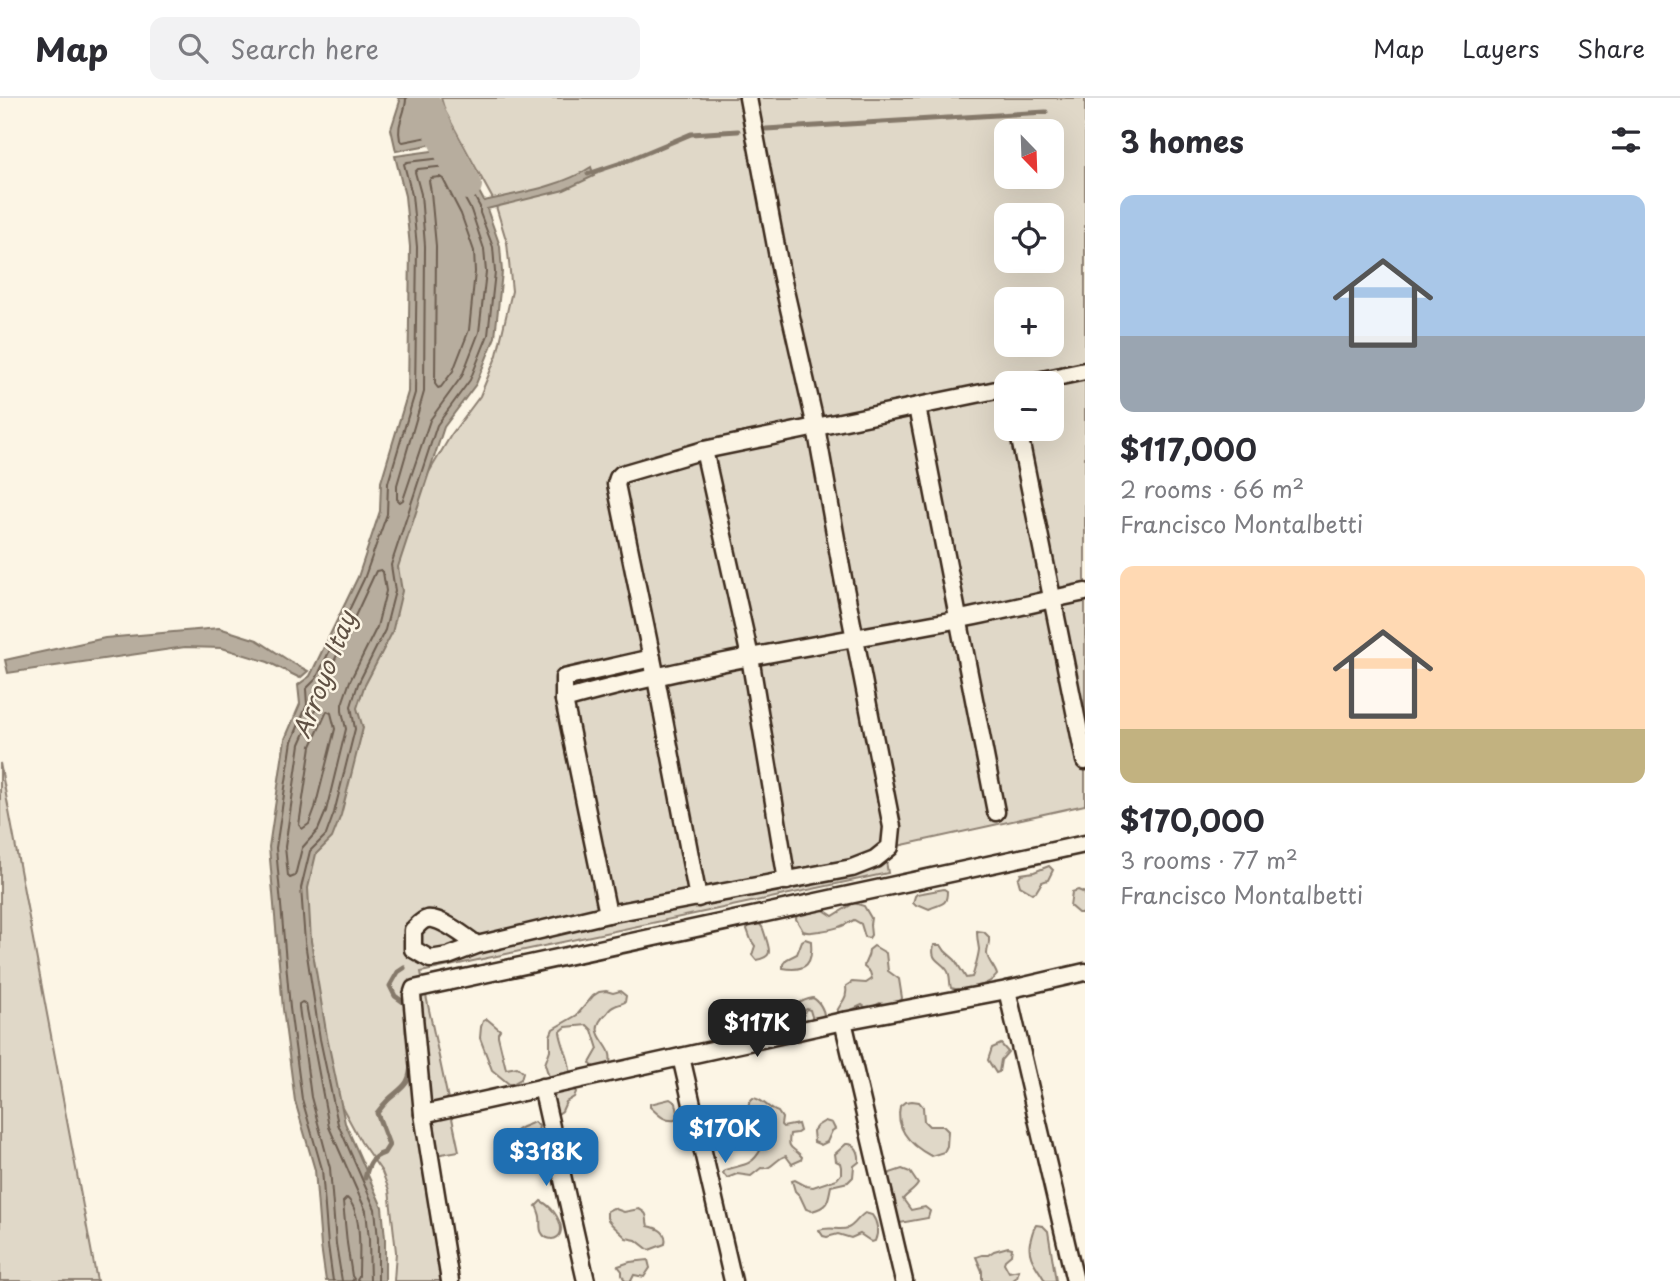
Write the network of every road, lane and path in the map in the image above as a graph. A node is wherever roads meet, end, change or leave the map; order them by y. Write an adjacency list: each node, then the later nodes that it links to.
1 (748, 98): 6 (street)
2 (1085, 371): 3 (street)
3 (1064, 375)
4 (994, 391): 5 (street)
5 (917, 407): 6 (street); 11 (street)
6 (816, 427): 8 (street); 12 (street)
7 (1020, 441): 10 (street)
8 (704, 450): 13 (street); 14 (street)
9 (1085, 592): 10 (street)
10 (1052, 599): 11 (street); 17 (street)
11 (958, 619): 12 (street); 18 (street)
12 (855, 638): 13 (street); 20 (street)
13 (750, 657): 15 (street); 20 (street)
14 (652, 658): 15 (street); 16 (street)
15 (656, 678): 16 (street); 21 (street)
16 (564, 701): 22 (street)
17 (1085, 761)
18 (996, 812)
19 (1085, 845): 29 (street)
20 (786, 881): 21 (street)
21 (698, 898): 22 (street)
22 (608, 914): 23 (street)
23 (477, 945)
24 (1085, 972): 25 (street)
25 (1007, 990): 26 (street); 34 (street)
26 (843, 1021): 27 (street); 33 (street)
27 (681, 1057): 28 (street); 32 (street)
28 (542, 1087): 29 (street); 31 (street)
29 (423, 1114): 30 (street)
30 (450, 1281)
31 (586, 1281)
32 (733, 1281)
33 (904, 1281)
34 (1075, 1281)

